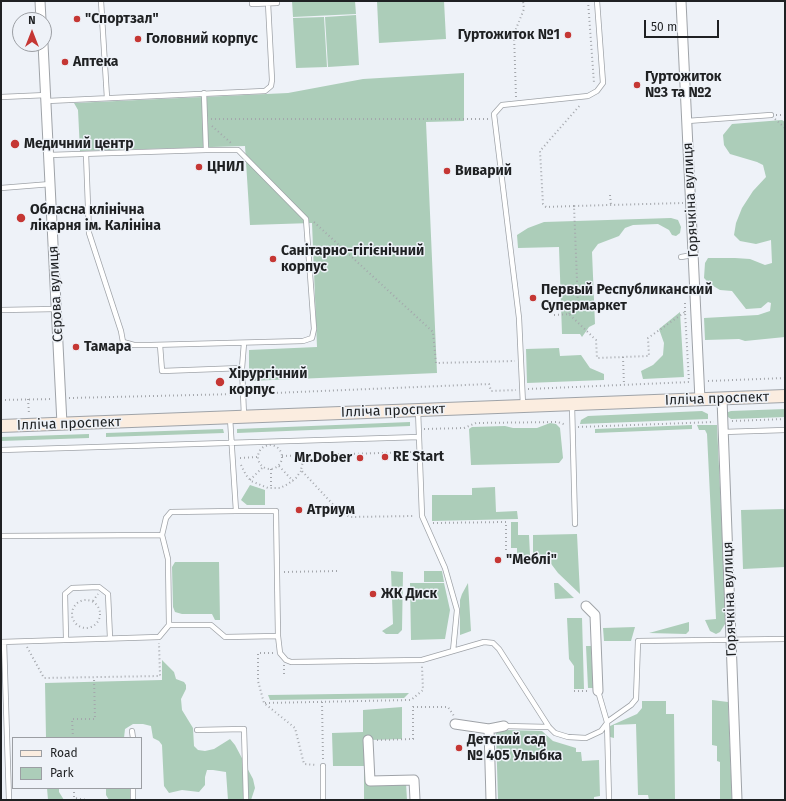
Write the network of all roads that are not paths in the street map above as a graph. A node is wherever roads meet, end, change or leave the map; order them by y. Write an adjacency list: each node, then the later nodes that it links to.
1 (40, 1): 8 (street)
2 (101, 1): 13 (lane)
3 (252, 1): 7 (lane)
4 (277, 1): 7 (lane)
5 (596, 1): 32 (lane)
6 (682, 1): 15 (street, Горячкіна вулиця)
7 (268, 3): 10 (lane)
8 (41, 12)
9 (44, 52): 12 (street, Сєрова вулиця)
10 (204, 93): 13 (lane); 16 (lane)
11 (1, 97): 12 (lane)
12 (47, 98): 13 (lane); 18 (street, Сєрова вулиця)
13 (107, 98)
14 (771, 115): 15 (lane)
15 (687, 120): 21 (street, Горячкіна вулиця)
16 (206, 150): 17 (lane); 25 (lane)
17 (86, 154): 18 (lane); 26 (lane)
18 (49, 155): 19 (street, Сєрова вулиця)
19 (51, 184): 20 (lane); 23 (street, Сєрова вулиця)
20 (1, 188)
21 (693, 255): 22 (lane); 30 (street, Горячкіна вулиця)
22 (681, 257)
23 (56, 309): 24 (lane); 36 (street, Сєрова вулиця)
24 (1, 310)
25 (244, 343): 26 (lane); 27 (lane)
26 (160, 345): 27 (lane)
27 (242, 368): 34 (lane)
28 (785, 396): 29 (main road, Ілліча проспект)
29 (722, 399): 30 (main road, Ілліча проспект); 39 (street, Горячкіна вулиця)
30 (700, 400): 31 (main road, Ілліча проспект)
31 (572, 405): 32 (main road, Ілліча проспект); 44 (lane)
32 (523, 406): 33 (main road, Ілліча проспект)
33 (418, 410): 34 (main road, Ілліча проспект); 40 (lane)
34 (244, 417): 35 (main road, Ілліча проспект)
35 (230, 418): 36 (main road, Ілліча проспект); 41 (lane)
36 (62, 424): 37 (main road, Ілліча проспект)
37 (1, 426)
38 (785, 430): 39 (lane)
39 (723, 432): 53 (street, Горячкіна вулиця)
40 (419, 437): 41 (lane); 55 (lane)
41 (232, 442): 42 (lane); 43 (lane)
42 (1, 450)
43 (236, 511): 45 (lane); 49 (lane)
44 (575, 524)
45 (162, 535): 46 (lane); 48 (lane)
46 (1, 536)
47 (586, 606): 56 (street)
48 (169, 625): 49 (lane); 50 (lane)
49 (278, 636): 55 (lane)
50 (110, 638): 51 (lane); 51 (lane)
51 (66, 639): 54 (lane)
52 (785, 639): 53 (lane)
53 (732, 640): 57 (lane); 75 (street, Горячкіна вулиця)
54 (3, 642): 68 (lane)
55 (453, 651): 60 (lane)
56 (598, 691): 57 (lane)
57 (607, 723): 60 (lane); 74 (lane)
58 (458, 725): 61 (street)
59 (504, 726): 60 (lane); 61 (street)
60 (549, 727)
61 (489, 729): 73 (street)
62 (198, 730): 70 (lane)
63 (132, 732): 64 (lane)
64 (132, 737)
65 (368, 740): 72 (street)
66 (323, 766): 71 (lane)
67 (133, 789): 69 (lane)
68 (8, 800)
69 (134, 800)
70 (246, 800)
71 (323, 800)
72 (415, 800)
73 (491, 800)
74 (609, 800)
75 (737, 800)

